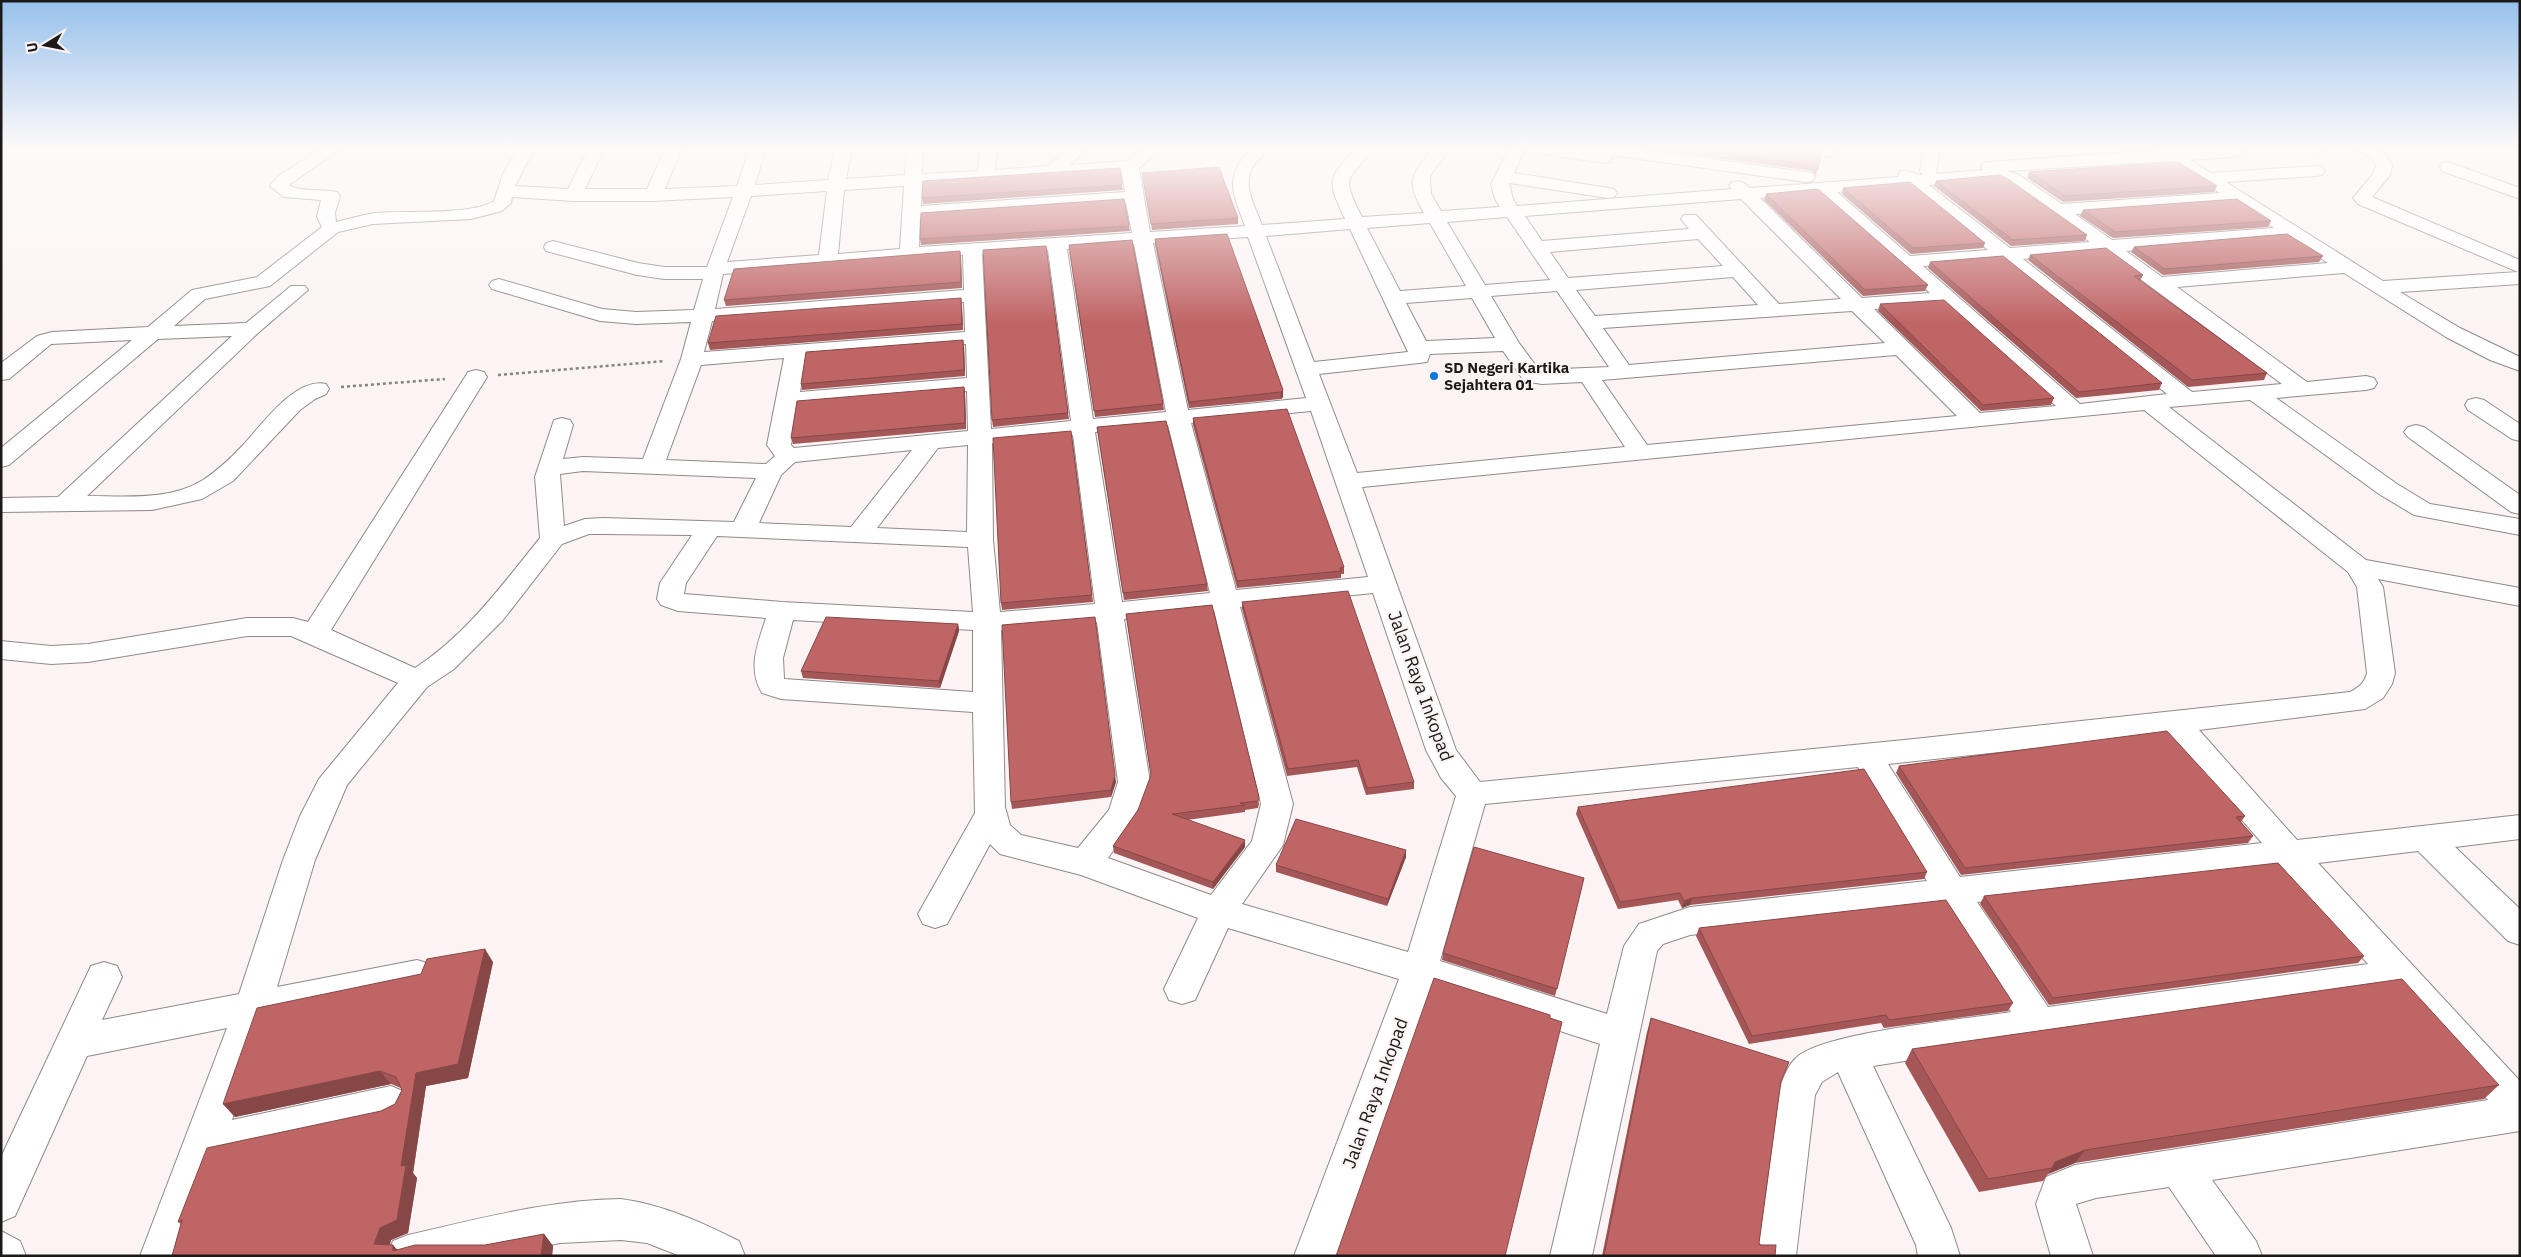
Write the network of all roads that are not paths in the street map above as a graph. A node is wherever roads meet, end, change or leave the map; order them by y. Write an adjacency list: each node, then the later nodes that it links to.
1 (327, 206): 26 (street)
2 (496, 206): 26 (street)
3 (739, 206): 42 (street)
4 (834, 206): 38 (street)
5 (912, 206): 23 (street)
6 (1006, 206): 23 (street)
7 (1136, 206): 30 (street)
8 (1246, 206): 27 (street, Jalan Raya Inkopad)
9 (1347, 206): 25 (street)
10 (1429, 206): 24 (street)
11 (1510, 206): 22 (street)
12 (1586, 206): 22 (street)
13 (1670, 206): 29 (street)
14 (1759, 206): 54 (street)
15 (1848, 206): 39 (street)
16 (1950, 206): 37 (street)
17 (2051, 206): 21 (street)
18 (2119, 206): 21 (street)
19 (2253, 206): 28 (street)
20 (2377, 206): 41 (street)
21 (2058, 210): 32 (street)
22 (1513, 211): 24 (street); 34 (street)
23 (912, 212): 36 (street)
24 (1435, 216): 25 (street); 50 (street)
25 (1355, 223): 27 (street); 52 (street)
26 (332, 228): 59 (street)
27 (1256, 231): 30 (street); 67 (street, Jalan Raya Inkopad)
28 (2293, 232): 32 (street); 40 (street)
29 (1703, 233): 34 (street); 43 (street)
30 (1142, 238): 31 (street); 83 (street)
31 (1057, 244): 35 (street); 86 (street)
32 (2107, 246): 37 (street); 45 (street)
33 (553, 247): 42 (street)
34 (1537, 247): 46 (street)
35 (972, 249): 36 (street); 51 (street)
36 (909, 253): 38 (street)
37 (2005, 254): 39 (street); 78 (street)
38 (828, 259): 42 (street)
39 (1906, 262): 53 (street)
40 (2348, 267): 45 (street); 48 (street)
41 (2520, 267)
42 (715, 271): 56 (street)
43 (1738, 271): 46 (street); 55 (street)
44 (2520, 278): 48 (street)
45 (2158, 283): 75 (street)
46 (1562, 284): 50 (street); 57 (street)
47 (499, 285): 56 (street)
48 (2380, 287): 66 (street)
49 (298, 290): 58 (street)
50 (1478, 292): 52 (street); 61 (street)
51 (972, 295): 56 (street); 60 (street)
52 (1393, 298): 62 (street)
53 (1946, 298): 54 (street); 82 (street)
54 (1858, 303): 55 (street); 63 (street)
55 (1774, 310): 57 (street)
56 (703, 316): 65 (street)
57 (1588, 323): 68 (street)
58 (251, 329): 59 (street); 101 (street)
59 (153, 332): 69 (street); 90 (street)
60 (975, 337): 64 (street); 73 (street)
61 (1509, 344): 62 (street); 70 (street)
62 (1419, 348): 67 (street)
63 (1901, 348): 68 (street); 84 (street)
64 (796, 352): 65 (street); 77 (street)
65 (692, 359): 96 (street)
66 (2520, 365)
67 (1305, 369): 80 (street, Jalan Raya Inkopad)
68 (1623, 372): 70 (street)
69 (1, 374)
70 (1588, 374): 93 (street)
71 (476, 376): 117 (street)
72 (2366, 383): 75 (street)
73 (977, 384): 77 (street); 91 (street)
74 (318, 389): 101 (street)
75 (2303, 389): 76 (street)
76 (2256, 394): 78 (street); 103 (street)
77 (786, 400): 94 (street)
78 (2188, 400): 79 (street)
79 (2148, 402): 82 (street); 109 (street)
80 (1318, 404): 83 (street); 99 (street, Jalan Raya Inkopad)
81 (2476, 406): 88 (street)
82 (2075, 411): 84 (street)
83 (1178, 418): 86 (street); 112 (street)
84 (1975, 421): 93 (street)
85 (562, 425): 97 (street)
86 (1084, 426): 91 (street); 115 (street)
87 (2416, 432): 102 (street)
88 (2520, 434)
89 (1, 435): 90 (street)
90 (32, 435): 95 (street)
91 (980, 437): 92 (street); 108 (street)
92 (931, 441): 94 (street); 106 (street)
93 (1641, 453): 99 (street)
94 (791, 455): 98 (street)
95 (1, 460)
96 (652, 466): 97 (street); 98 (street)
97 (549, 468): 107 (street)
98 (771, 471): 105 (street)
99 (1348, 482): 110 (street, Jalan Raya Inkopad)
100 (1, 505): 101 (street)
101 (64, 506)
102 (2520, 508)
103 (2520, 527)
104 (709, 528): 105 (street); 107 (street); 114 (street)
105 (743, 530): 106 (street)
106 (858, 534): 108 (street)
107 (553, 539): 119 (street)
108 (980, 540): 116 (street)
109 (2364, 577): 111 (street); 113 (street); 121 (street)
110 (1383, 584): 112 (street); 123 (street, Jalan Raya Inkopad)
111 (2520, 597)
112 (1224, 601): 115 (street); 130 (street)
113 (2520, 610)
114 (782, 611): 116 (street); 120 (street)
115 (1109, 612): 116 (street); 128 (street)
116 (987, 622): 120 (street)
117 (315, 634): 118 (street); 119 (street)
118 (1, 650)
119 (417, 680): 138 (street)
120 (988, 703): 124 (street)
121 (2175, 723): 122 (street); 127 (street)
122 (1867, 756): 123 (street); 129 (street)
123 (1472, 794): 133 (street, Jalan Raya Inkopad)
124 (990, 814): 128 (street); 131 (street)
125 (2520, 827): 126 (street)
126 (2424, 838): 127 (street); 132 (street)
127 (2289, 853): 129 (street); 135 (street)
128 (1085, 863): 130 (street)
129 (1951, 891): 139 (street); 140 (street)
130 (1218, 911): 133 (street); 137 (street)
131 (936, 914)
132 (2520, 931)
133 (1420, 970): 140 (street); 154 (street, Jalan Raya Inkopad)
134 (418, 975): 138 (street)
135 (2399, 975): 139 (street); 144 (street)
136 (104, 977): 141 (street)
137 (1182, 989)
138 (253, 1007): 141 (street); 146 (street)
139 (2039, 1024): 142 (street)
140 (1620, 1034): 155 (street)
141 (74, 1042): 148 (street)
142 (1848, 1053): 156 (street); 157 (street)
143 (391, 1104): 146 (street)
144 (2520, 1108)
145 (2520, 1113): 147 (street)
146 (204, 1144): 151 (street)
147 (2178, 1166): 158 (street); 159 (street)
148 (1, 1202)
149 (1, 1252): 150 (street)
150 (4, 1256)
151 (161, 1256)
152 (408, 1256): 153 (street)
153 (724, 1256)
154 (1315, 1256)
155 (1570, 1256)
156 (1775, 1256)
157 (1939, 1256)
158 (2072, 1256)
159 (2241, 1256)

